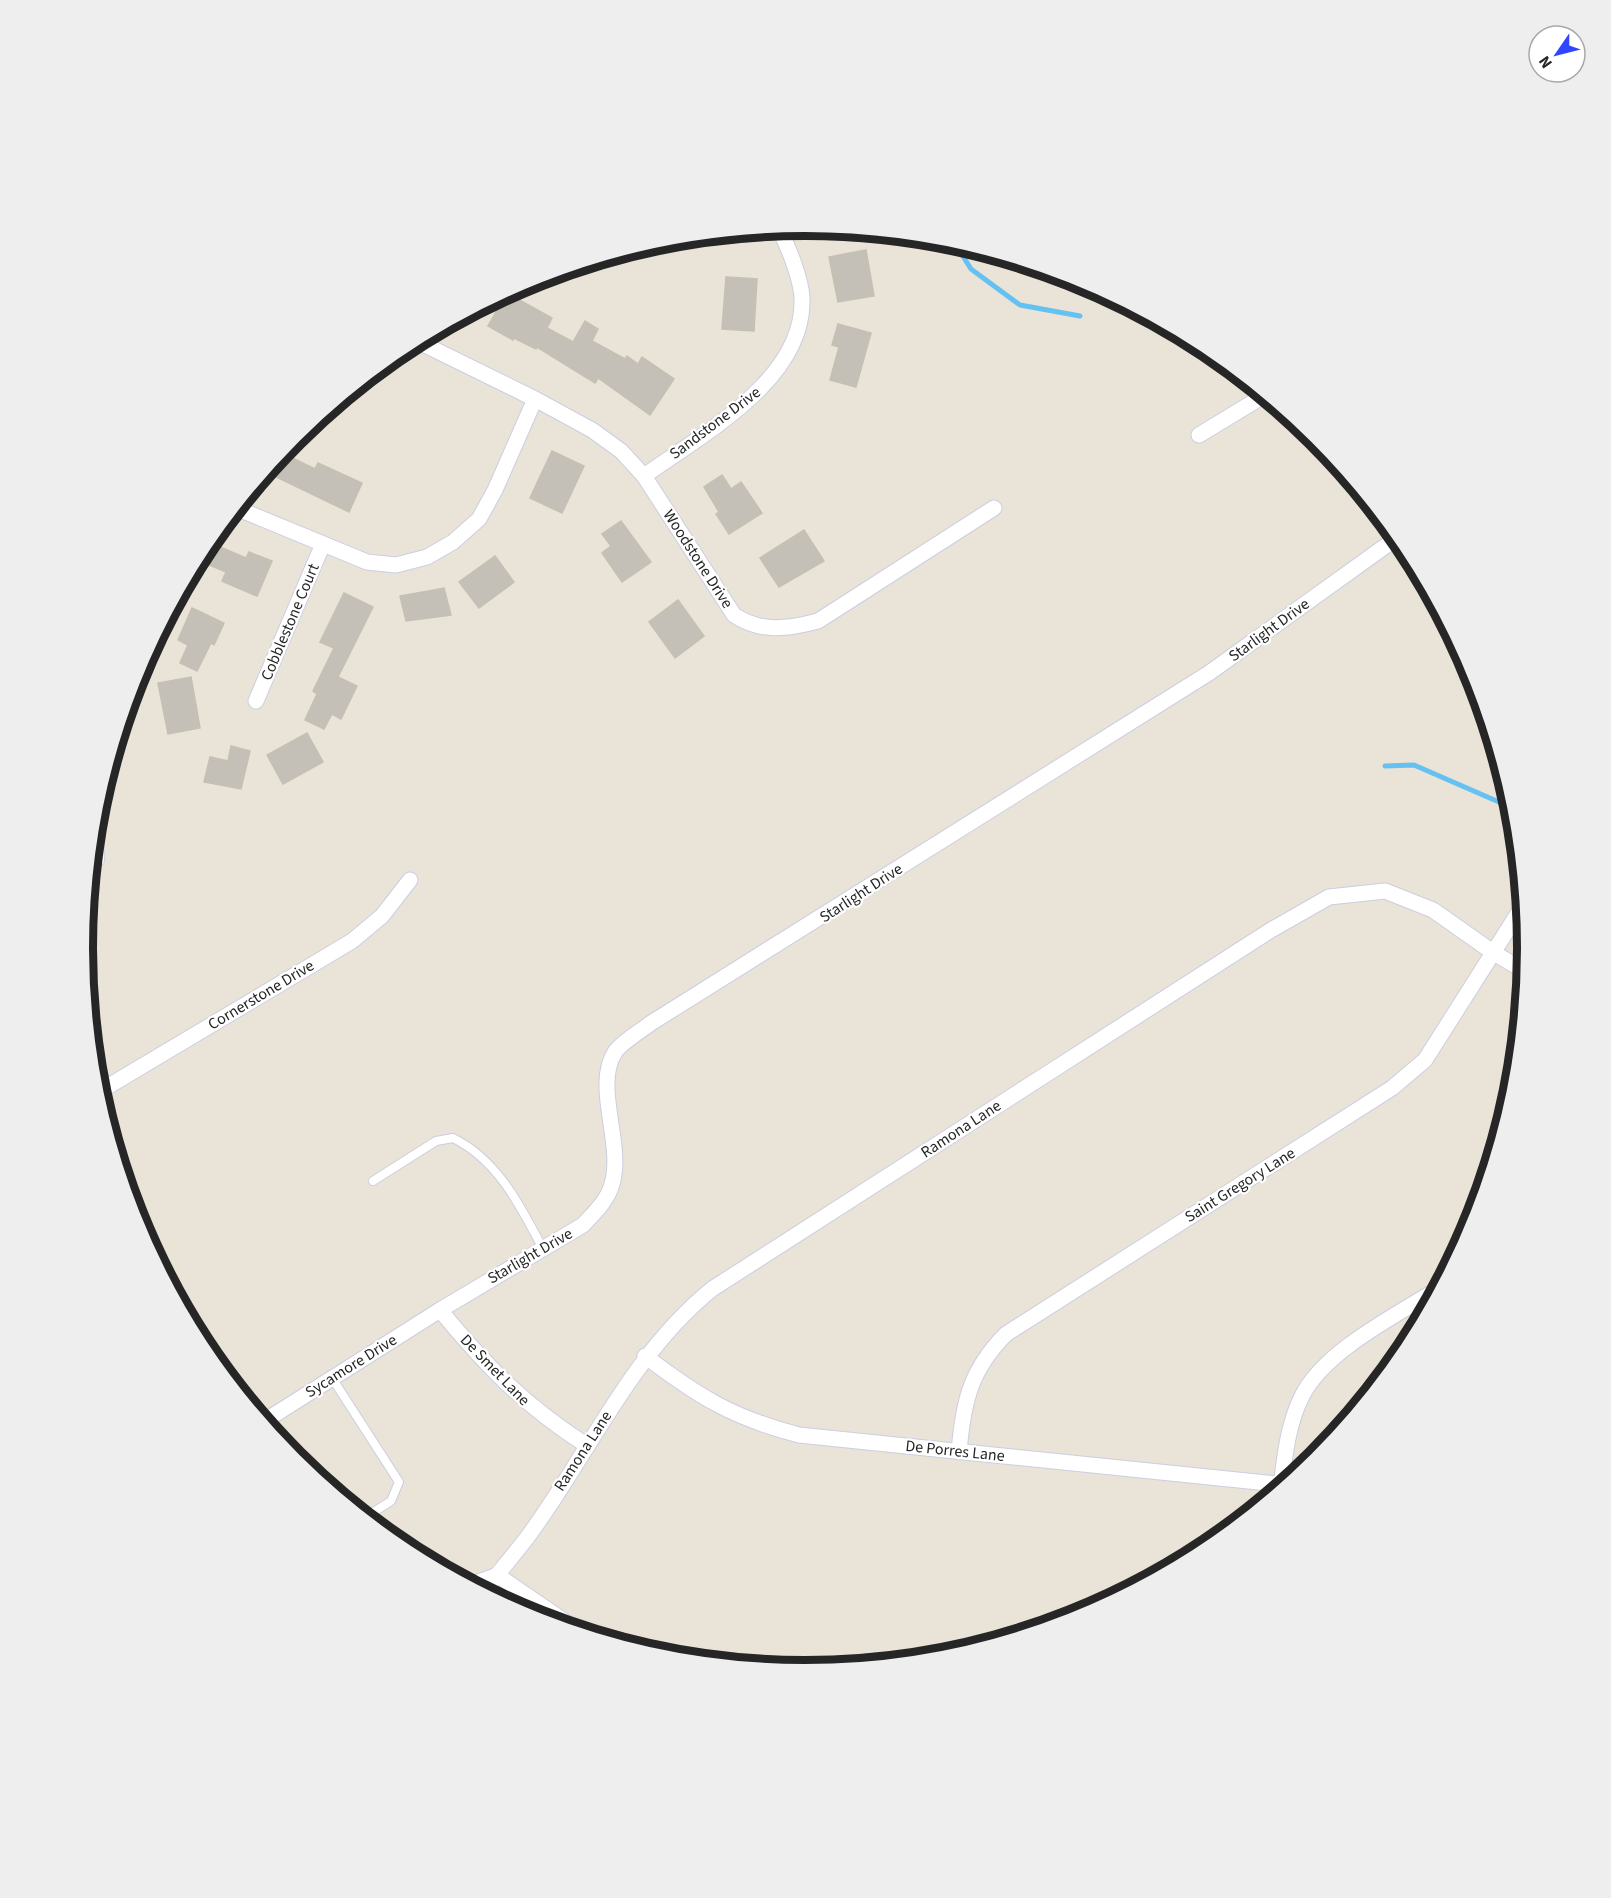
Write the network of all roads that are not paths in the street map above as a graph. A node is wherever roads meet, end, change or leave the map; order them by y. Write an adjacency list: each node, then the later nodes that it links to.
1 (783, 237): 6 (street, Sandstone Drive)
2 (432, 343): 3 (street, Woodstone Drive)
3 (535, 399): 6 (street, Woodstone Drive); 10 (street)
4 (1258, 399): 5 (street)
5 (1199, 435)
6 (644, 476): 7 (street, Woodstone Drive)
7 (994, 508)
8 (243, 511): 10 (street)
9 (1390, 542): 18 (street, Starlight Drive)
10 (323, 544): 11 (street, Cobblestone Court)
11 (256, 701)
12 (410, 880): 16 (street, Cornerstone Drive)
13 (1517, 916): 14 (street, Saint Gregory Lane)
14 (1494, 953): 15 (street, Ramona Lane); 21 (street, Ramona Lane); 25 (street, Saint Gregory Lane)
15 (1517, 967)
16 (107, 1087)
17 (373, 1181): 18 (lane)
18 (544, 1251): 20 (street, Starlight Drive)
19 (1428, 1295): 26 (street)
20 (440, 1310): 22 (street, Sycamore Drive); 24 (street, De Smet Lane)
21 (645, 1356): 24 (street, Ramona Lane); 25 (street, De Porres Lane)
22 (332, 1378): 23 (street, Sycamore Drive); 28 (lane)
23 (269, 1418)
24 (585, 1445): 29 (street, Ramona Lane)
25 (959, 1452): 27 (street, De Porres Lane)
26 (1285, 1475)
27 (1276, 1484)
28 (371, 1514)
29 (497, 1575): 30 (street, Ramona Lane); 31 (street, Ramona Lane); 32 (street)
30 (479, 1582)
31 (488, 1587)
32 (560, 1618)

